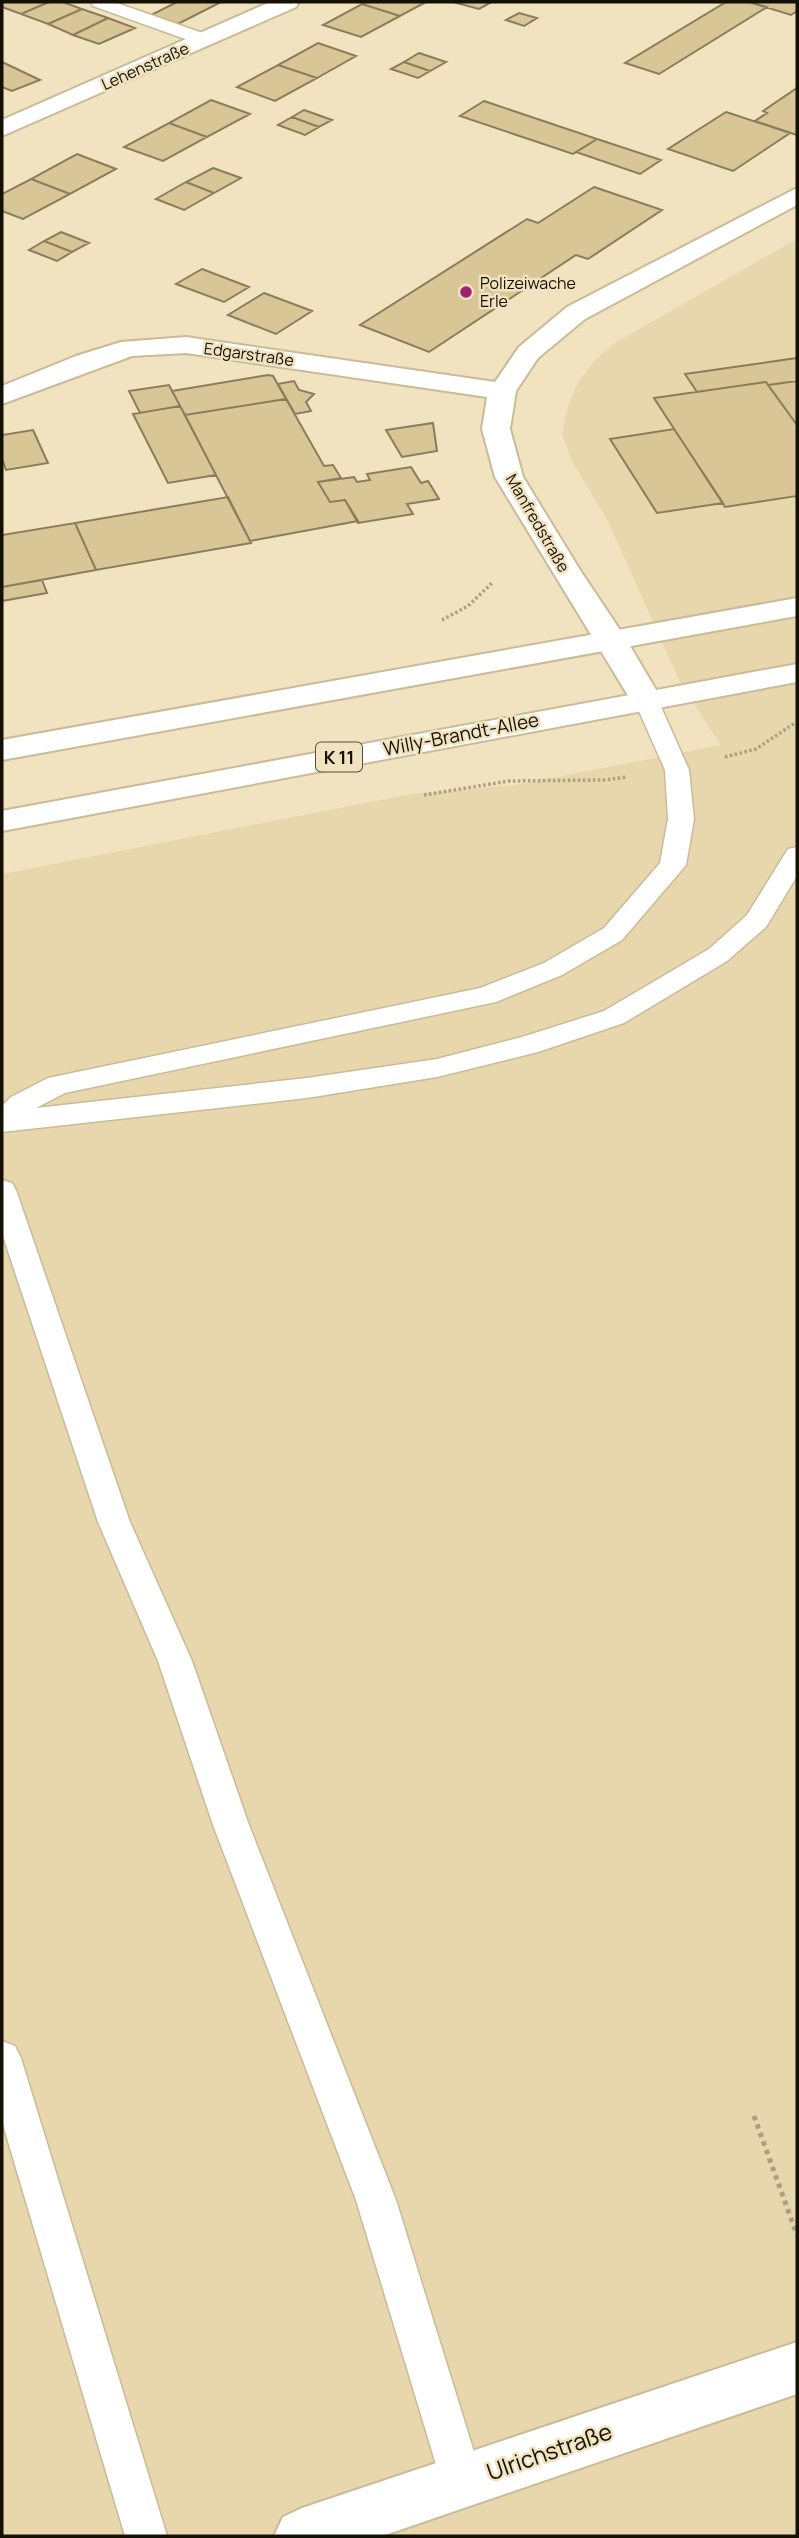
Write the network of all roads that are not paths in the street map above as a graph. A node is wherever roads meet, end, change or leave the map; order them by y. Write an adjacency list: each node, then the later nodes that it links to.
1 (99, 2): 3 (lane)
2 (288, 2): 3 (street, Lehenstraße)
3 (205, 40): 4 (street, Lehenstraße)
4 (6, 123)
5 (797, 195): 6 (street, Manfredstraße)
6 (502, 391): 7 (street, Edgarstraße); 9 (street, Manfredstraße)
7 (2, 396)
8 (797, 607): 9 (street)
9 (611, 639): 11 (street, Manfredstraße); 12 (street)
10 (797, 673): 11 (street, Willy-Brandt-Allee / K 11)
11 (646, 700): 13 (street, Willy-Brandt-Allee / K 11); 15 (lane)
12 (2, 750)
13 (2, 821)
14 (797, 855): 15 (lane)
15 (2, 1122)
16 (2, 1190): 19 (lane)
17 (2, 2058): 20 (lane)
18 (797, 2368): 19 (street, Ulrichstraße)
19 (462, 2481): 21 (street, Ulrichstraße)
20 (146, 2536)
21 (302, 2536)

